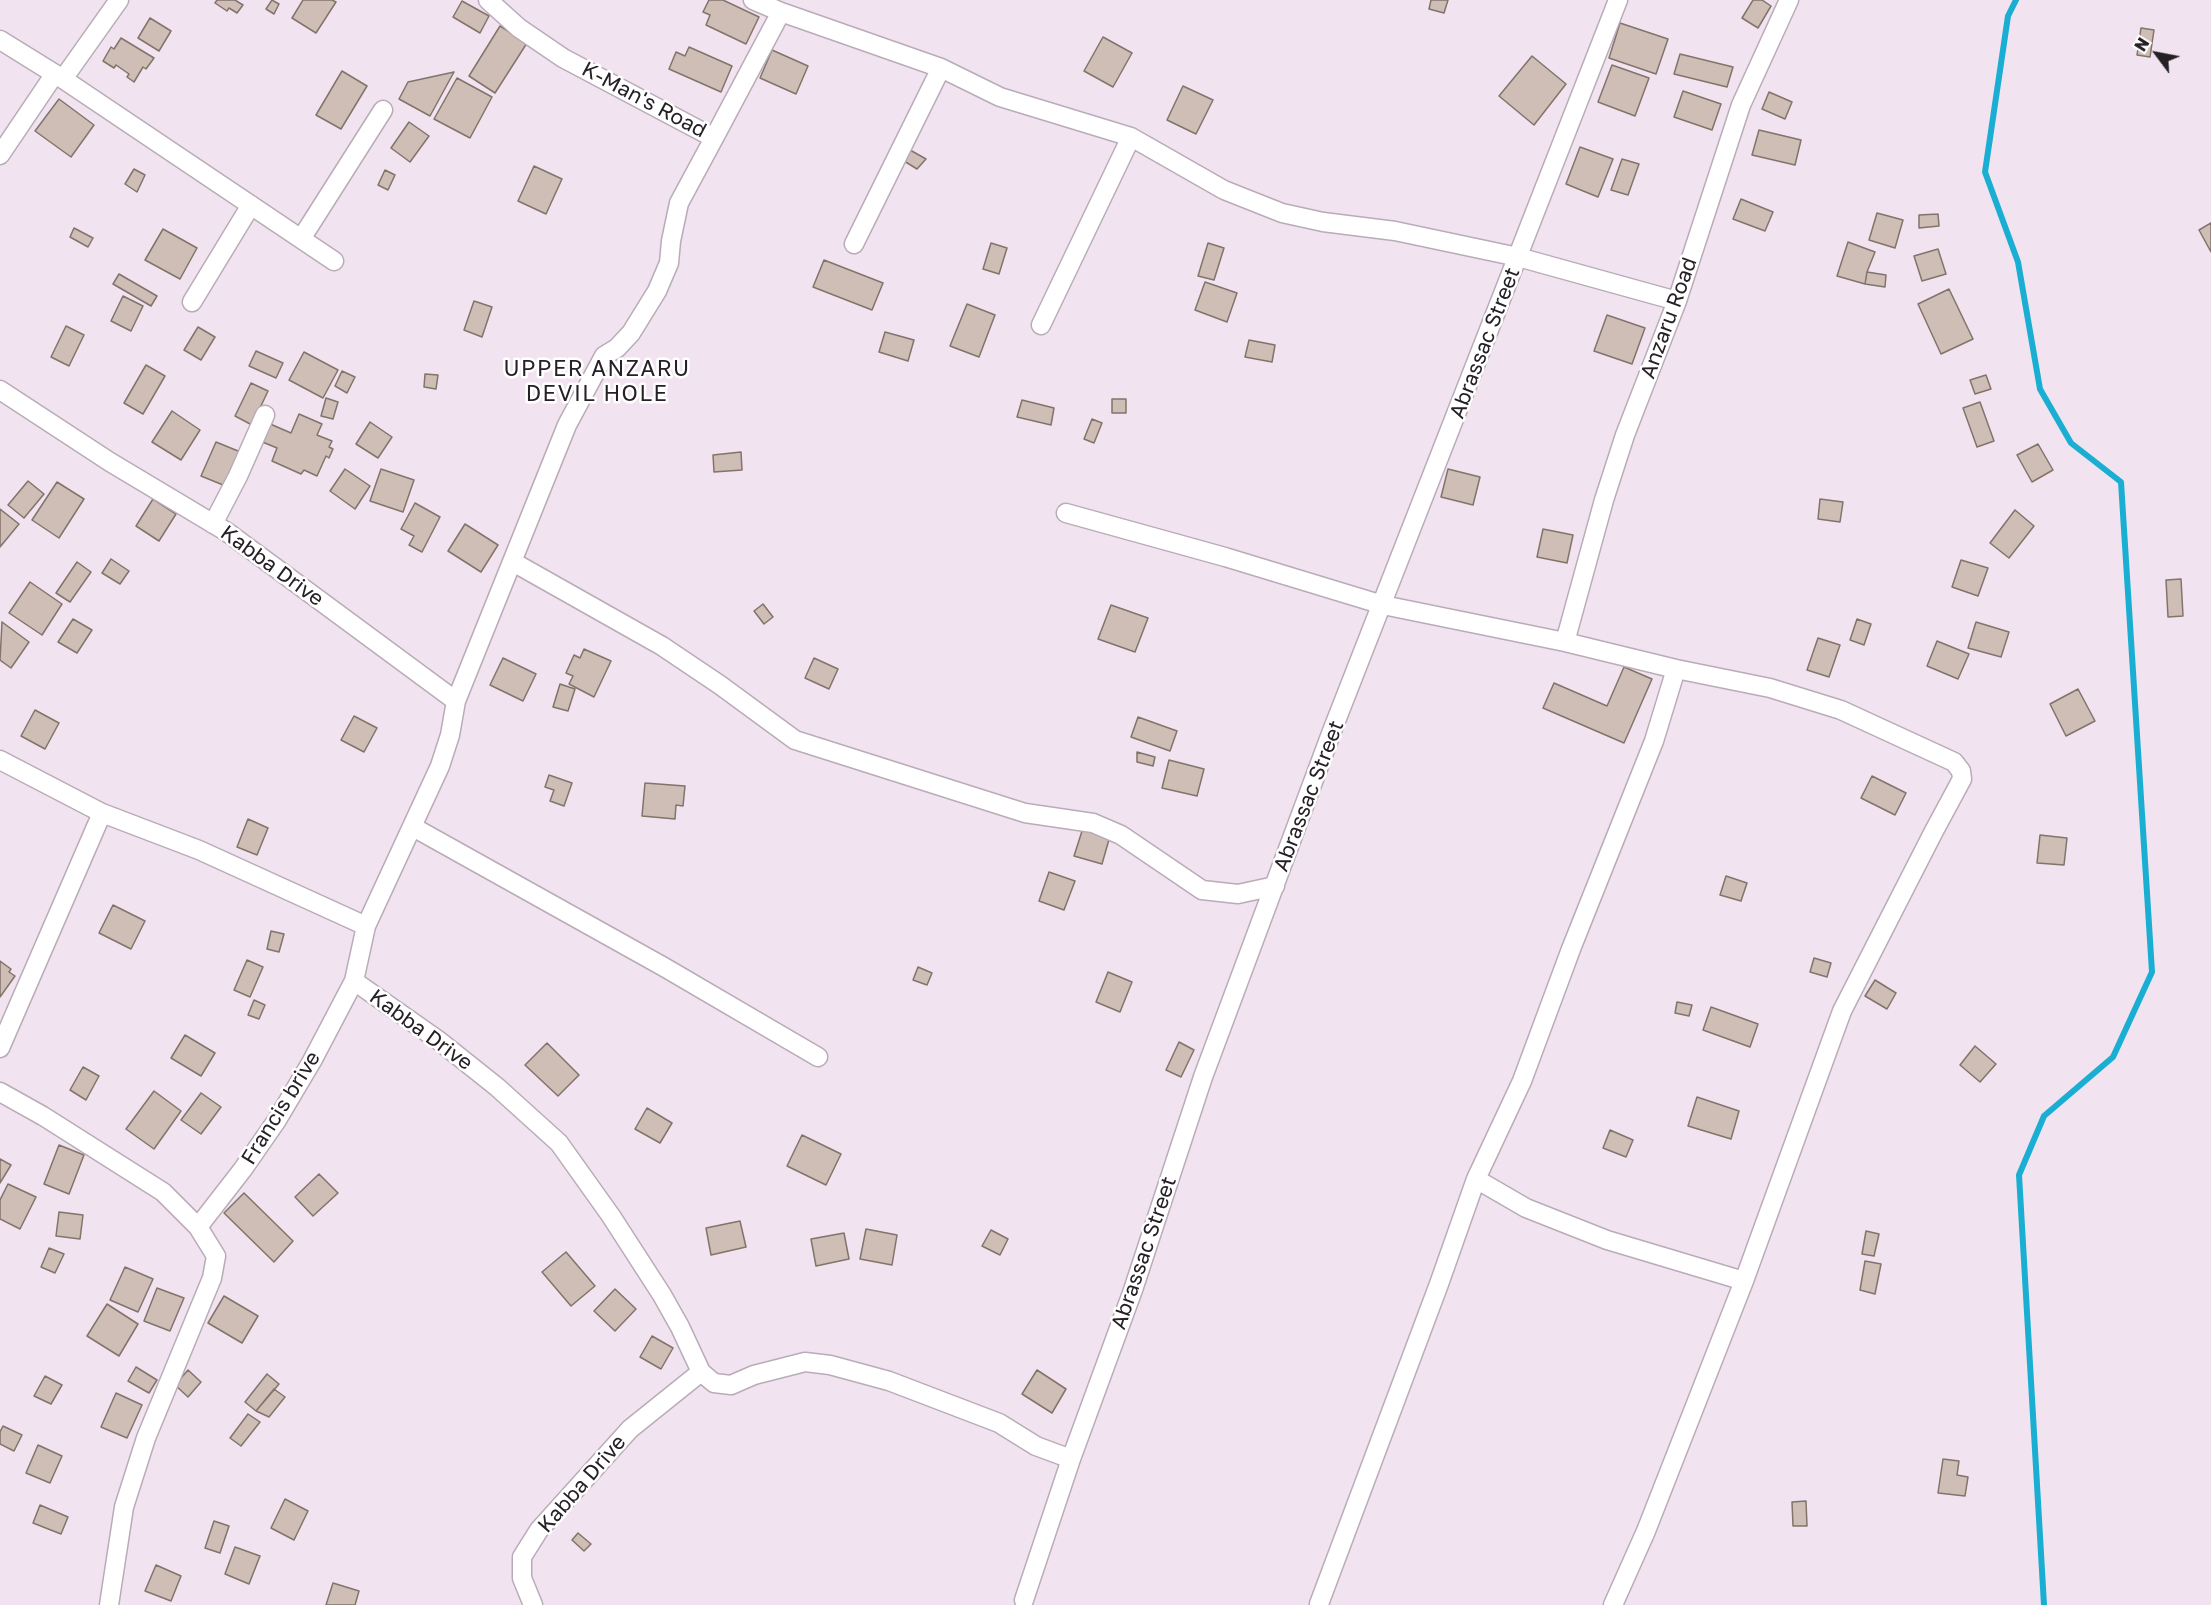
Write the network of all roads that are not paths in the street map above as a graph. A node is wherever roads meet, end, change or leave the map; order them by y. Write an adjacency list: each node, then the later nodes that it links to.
1 (119, 0): 9 (street)
2 (488, 0): 12 (street, K-Man's Road)
3 (753, 0): 6 (street)
4 (1618, 0): 17 (street, Abrassac Street)
5 (1789, 0): 19 (street, Anzaru Road)
6 (781, 12): 8 (street); 12 (street, K-Man's Road)
7 (0, 40): 9 (street)
8 (941, 68): 11 (street); 16 (street)
9 (58, 77): 13 (street); 14 (street)
10 (383, 110): 15 (street)
11 (1131, 136): 17 (street); 21 (street)
12 (714, 138): 26 (street)
13 (0, 155)
14 (250, 205): 15 (street); 20 (street)
15 (301, 239): 18 (street)
16 (854, 244)
17 (1518, 257): 19 (street); 27 (street, Abrassac Street)
18 (334, 261)
19 (1677, 301): 28 (street, Anzaru Road)
20 (192, 302)
21 (1041, 326)
22 (0, 390): 25 (street, Kabba Drive)
23 (265, 415): 25 (street)
24 (1066, 513): 27 (street)
25 (213, 524): 30 (street, Kabba Drive)
26 (513, 562): 30 (street); 34 (street)
27 (1383, 604): 28 (street); 34 (street, Abrassac Street)
28 (1565, 642): 29 (street)
29 (1676, 669): 40 (street); 42 (street)
30 (456, 701): 33 (street, Kabba Drive)
31 (0, 759): 32 (street)
32 (102, 813): 35 (street); 37 (street)
33 (413, 826): 35 (street, Kabba Drive); 38 (street)
34 (1275, 886): 44 (street, Abrassac Street)
35 (366, 926): 36 (street, Kabba Drive)
36 (354, 981): 41 (street, Francis brive); 43 (street, Kabba Drive)
37 (0, 1048)
38 (818, 1057)
39 (0, 1092): 41 (street)
40 (1476, 1179): 42 (street); 46 (street)
41 (198, 1227): 47 (street)
42 (1744, 1281): 49 (street)
43 (700, 1372): 44 (street); 48 (street, Kabba Drive)
44 (1071, 1459): 45 (street, Abrassac Street)
45 (1024, 1600)
46 (1319, 1604)
47 (109, 1605)
48 (532, 1605)
49 (1613, 1605)

